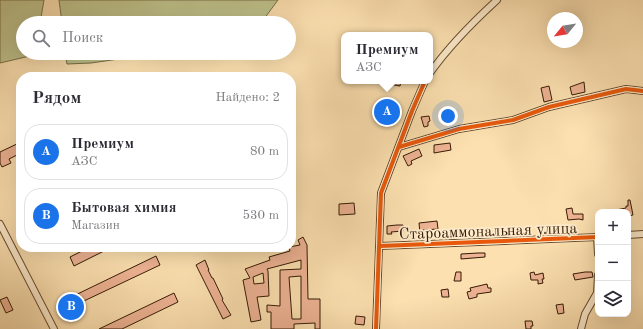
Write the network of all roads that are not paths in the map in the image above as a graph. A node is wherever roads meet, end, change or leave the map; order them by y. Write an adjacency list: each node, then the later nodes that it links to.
1 (497, 0): 2 (street)
2 (433, 69)
3 (424, 84): 5 (street, Староаммональная улица)
4 (643, 91): 5 (street)
5 (398, 147): 10 (street, Староаммональная улица)
6 (0, 224): 12 (street)
7 (643, 234): 8 (street)
8 (631, 235)
9 (595, 237): 10 (street, Староаммональная улица)
10 (380, 246): 13 (street, Староаммональная улица)
11 (598, 281): 14 (street)
12 (54, 329)
13 (376, 329)
14 (581, 329)

